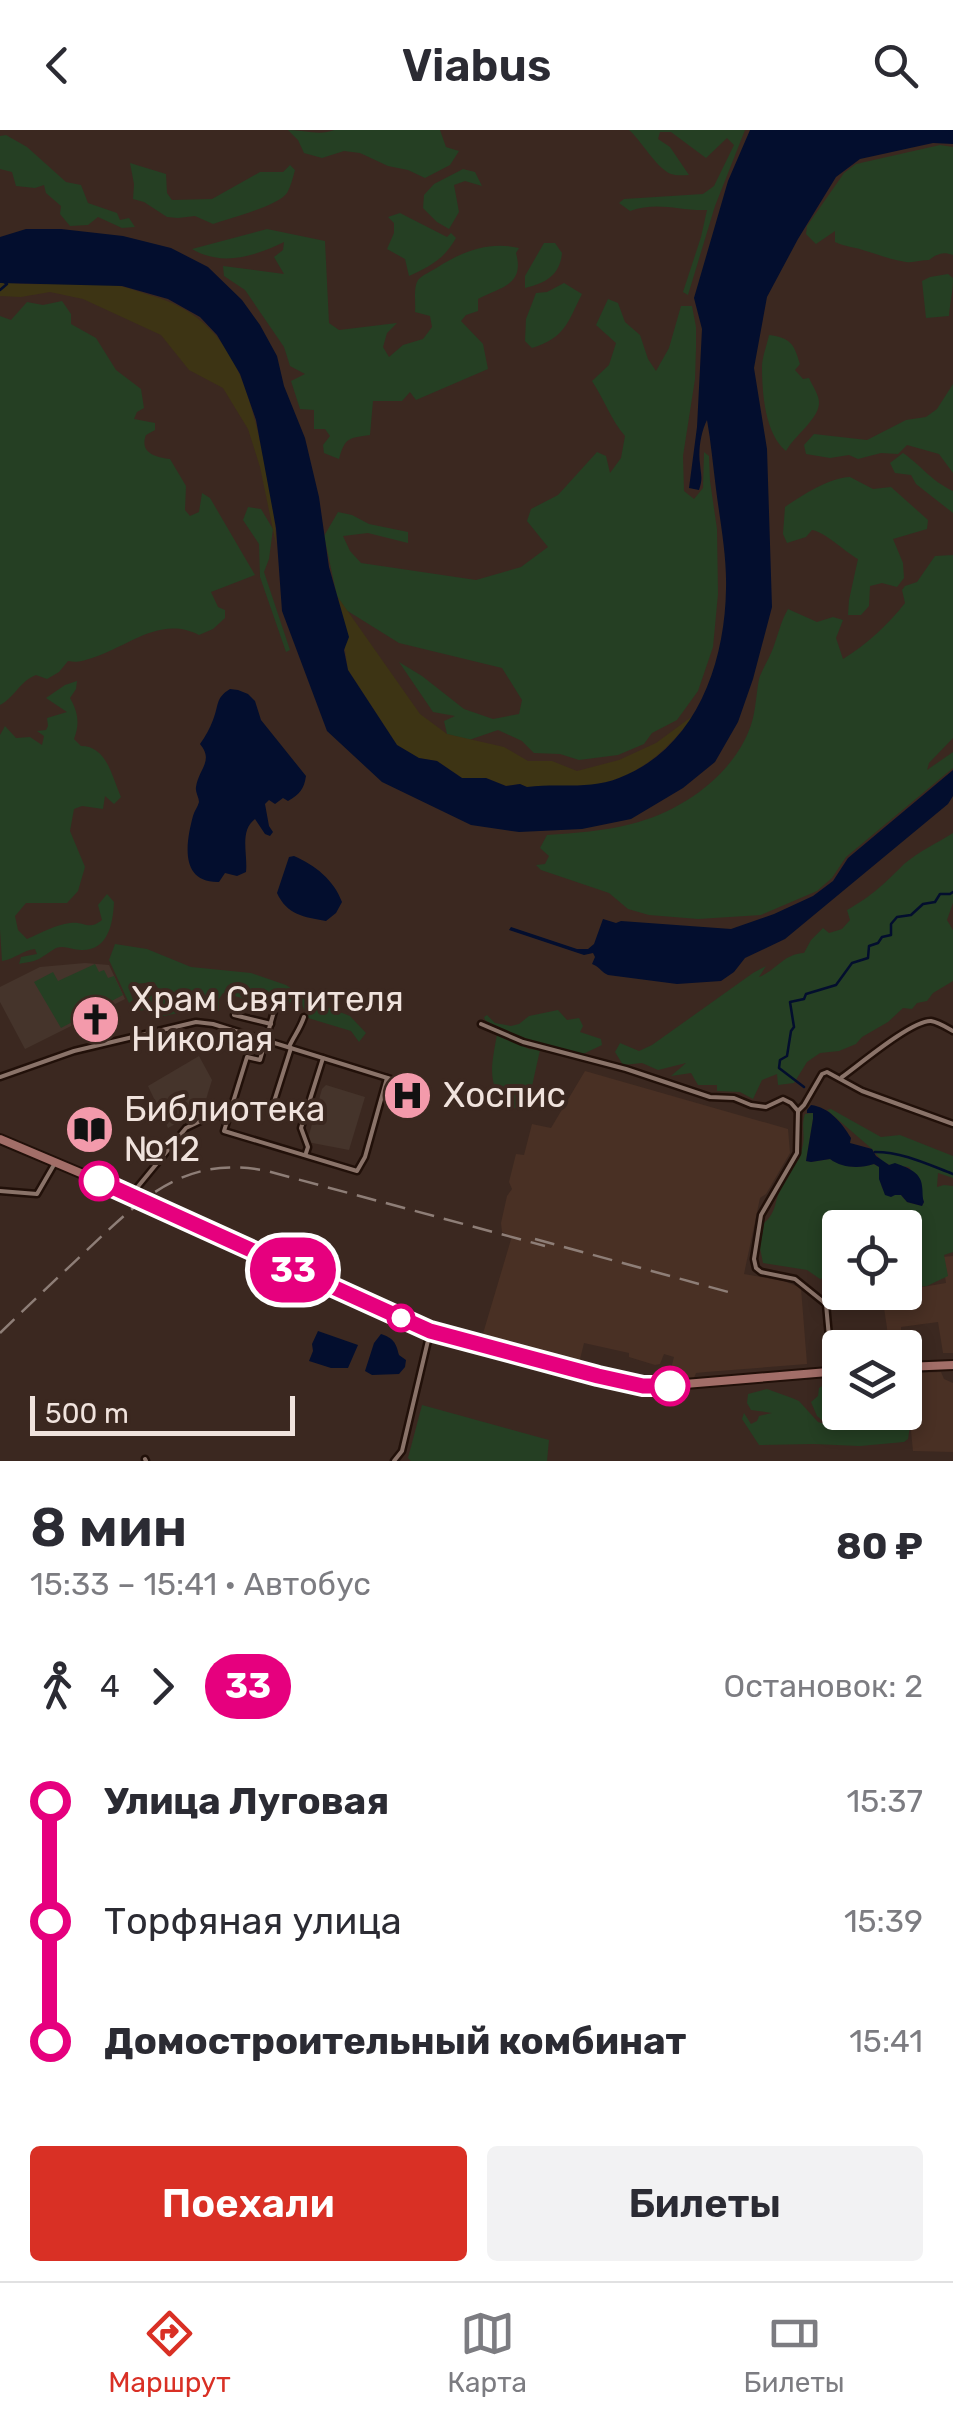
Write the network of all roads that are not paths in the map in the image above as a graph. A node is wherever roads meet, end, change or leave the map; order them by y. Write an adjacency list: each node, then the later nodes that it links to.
1 (275, 1008): 4 (street)
2 (234, 1014): 4 (street)
3 (304, 1017): 8 (street)
4 (271, 1024): 7 (street)
5 (481, 1024): 15 (street)
6 (953, 1031): 12 (street)
7 (266, 1040): 8 (street); 10 (street); 16 (street)
8 (290, 1048): 9 (street); 14 (street)
9 (323, 1058): 11 (street); 19 (street)
10 (0, 1077)
11 (387, 1078): 13 (street); 19 (street)
12 (840, 1079): 15 (street); 17 (street)
13 (422, 1089)
14 (271, 1111)
15 (798, 1111): 23 (street)
16 (230, 1116): 19 (street); 22 (street)
17 (953, 1124)
18 (0, 1139): 20 (main road)
19 (306, 1155)
20 (56, 1163): 21 (street); 22 (main road)
21 (0, 1191)
22 (130, 1196): 24 (main road)
23 (830, 1330)
24 (430, 1331): 27 (main road); 28 (street)
25 (953, 1365): 26 (main road)
26 (922, 1366)
27 (822, 1373)
28 (397, 1460)

